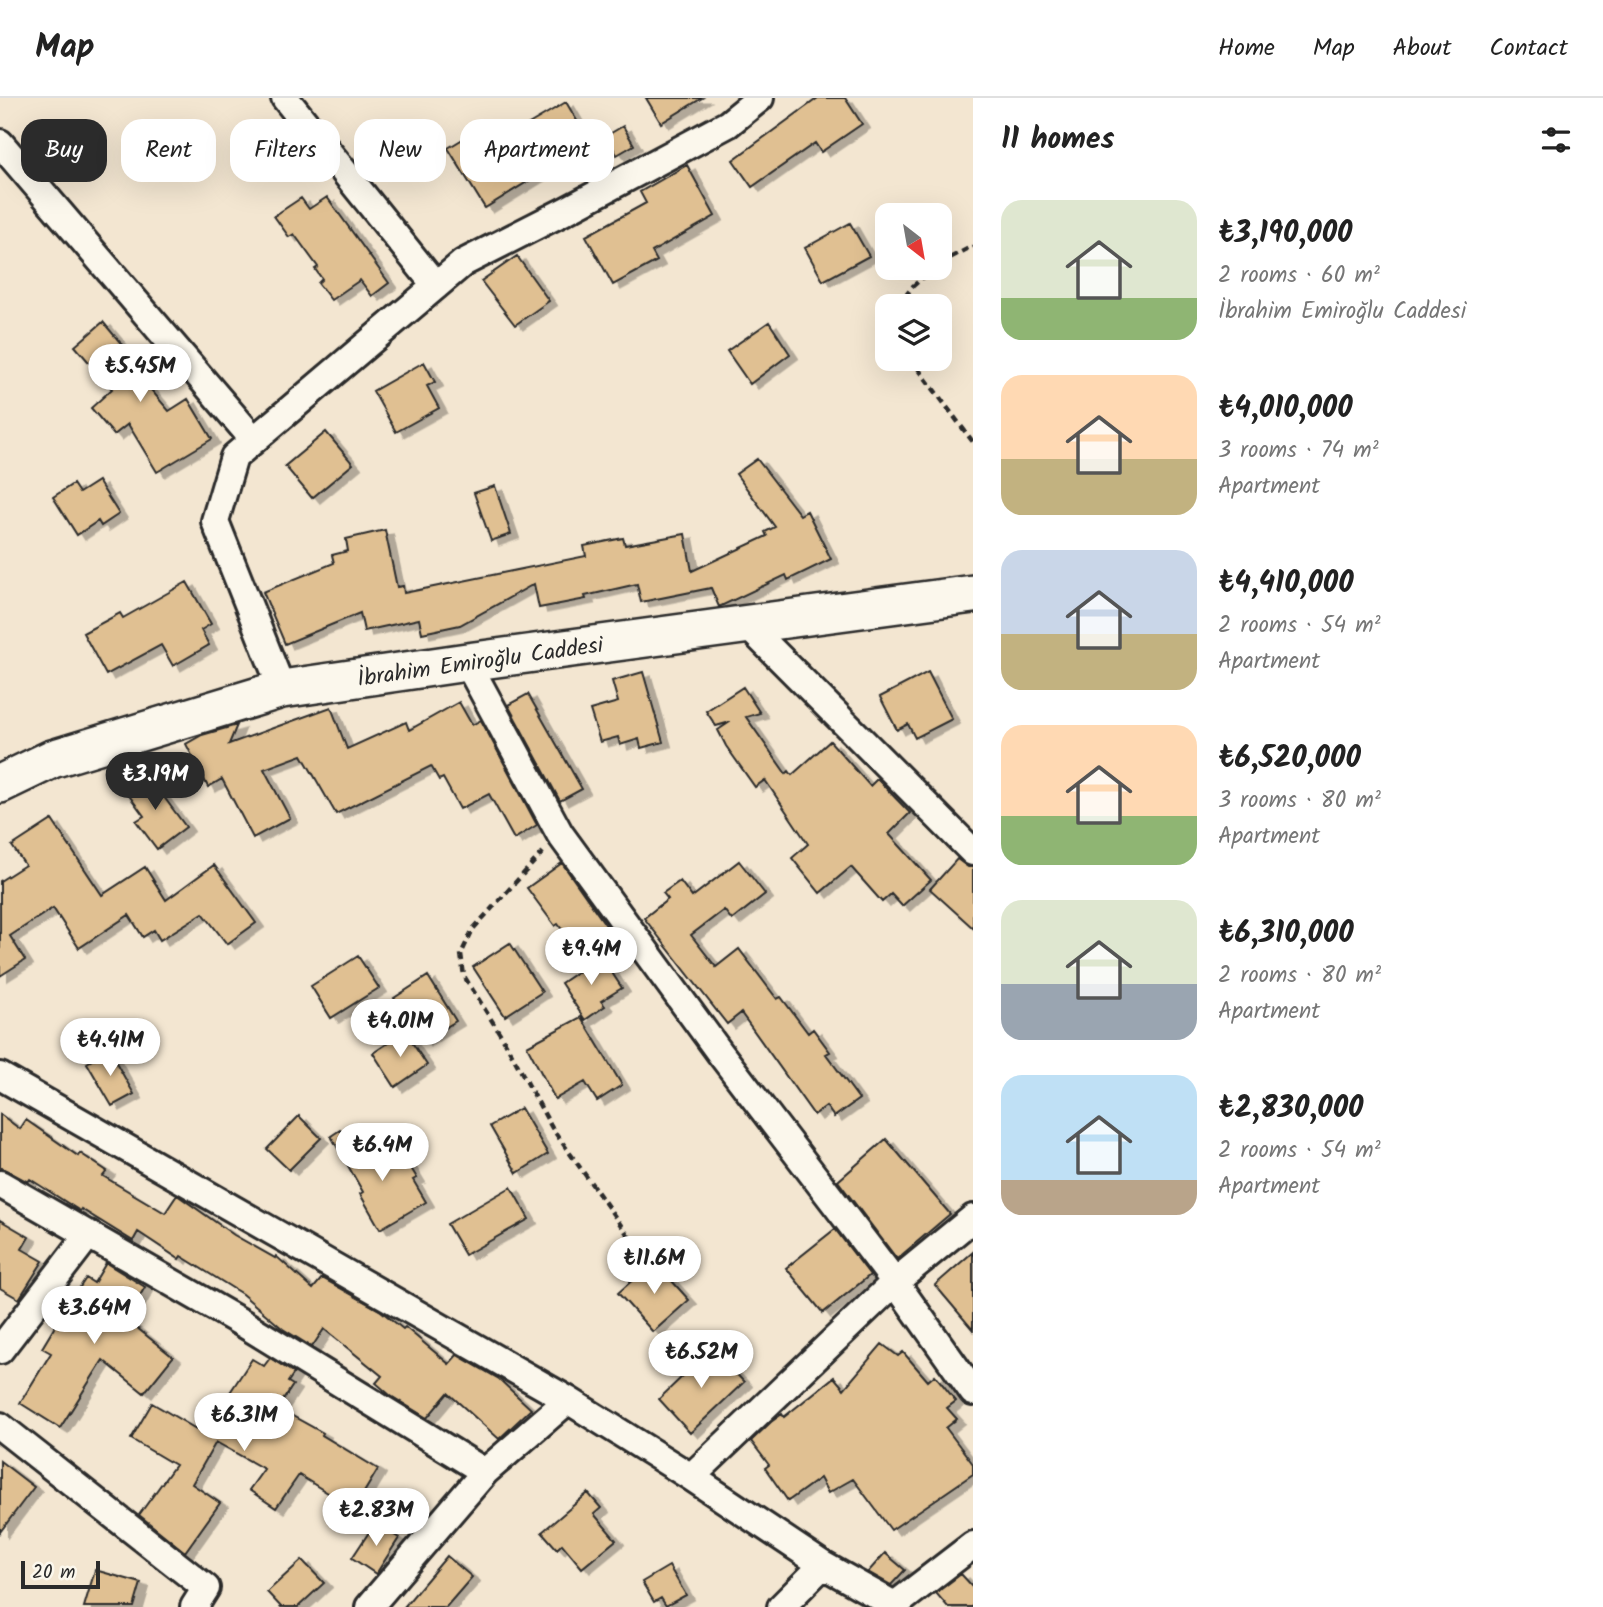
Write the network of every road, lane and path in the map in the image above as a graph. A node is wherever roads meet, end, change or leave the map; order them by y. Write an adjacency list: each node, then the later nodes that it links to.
1 (285, 98): 7 (street)
2 (760, 98): 7 (street)
3 (0, 143): 10 (street)
4 (973, 247): 5 (path)
5 (952, 257)
6 (920, 280): 8 (path)
7 (436, 286): 10 (street)
8 (907, 294)
9 (920, 371): 11 (path)
10 (254, 440): 15 (street)
11 (973, 442)
12 (973, 594): 13 (street, İbrahim Emiroğlu Caddesi)
13 (747, 625): 14 (street, İbrahim Emiroğlu Caddesi); 18 (street)
14 (467, 662): 15 (street, İbrahim Emiroğlu Caddesi); 17 (street)
15 (282, 689): 16 (street, İbrahim Emiroğlu Caddesi)
16 (0, 783)
17 (560, 834): 23 (path); 24 (street)
18 (973, 852)
19 (0, 1076): 27 (street)
20 (0, 1184): 22 (street)
21 (973, 1218): 24 (street)
22 (89, 1234): 25 (street); 29 (street)
23 (630, 1238)
24 (895, 1282): 26 (street); 30 (street)
25 (0, 1350)
26 (973, 1392)
27 (568, 1400): 29 (street); 30 (street)
28 (0, 1426): 33 (street)
29 (485, 1472): 34 (street)
30 (691, 1477): 32 (street)
31 (973, 1545): 35 (street)
32 (823, 1565): 35 (street); 36 (street)
33 (207, 1601)
34 (375, 1606)
35 (896, 1606)
36 (781, 1607)

